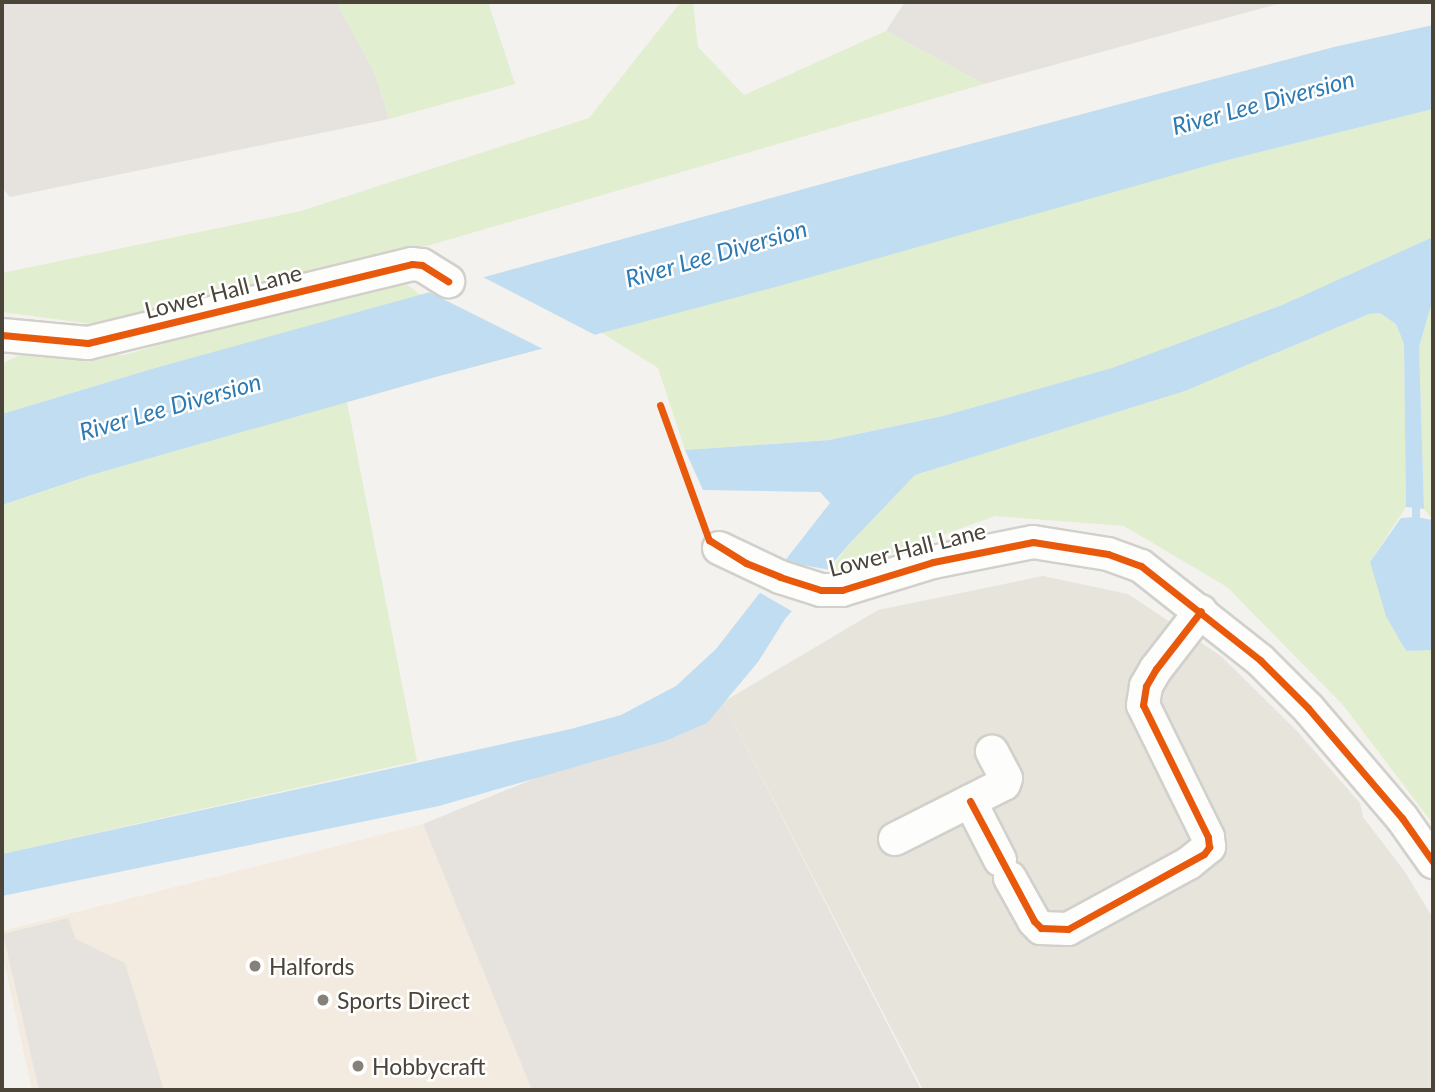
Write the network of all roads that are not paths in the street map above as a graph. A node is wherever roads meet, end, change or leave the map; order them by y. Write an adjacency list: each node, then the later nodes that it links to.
1 (448, 281): 2 (street, Lower Hall Lane)
2 (2, 335)
3 (719, 548): 4 (street, Lower Hall Lane)
4 (1201, 611): 6 (street); 8 (street, Lower Hall Lane)
5 (992, 752): 6 (street)
6 (970, 801): 7 (street)
7 (895, 839)
8 (1433, 862)

